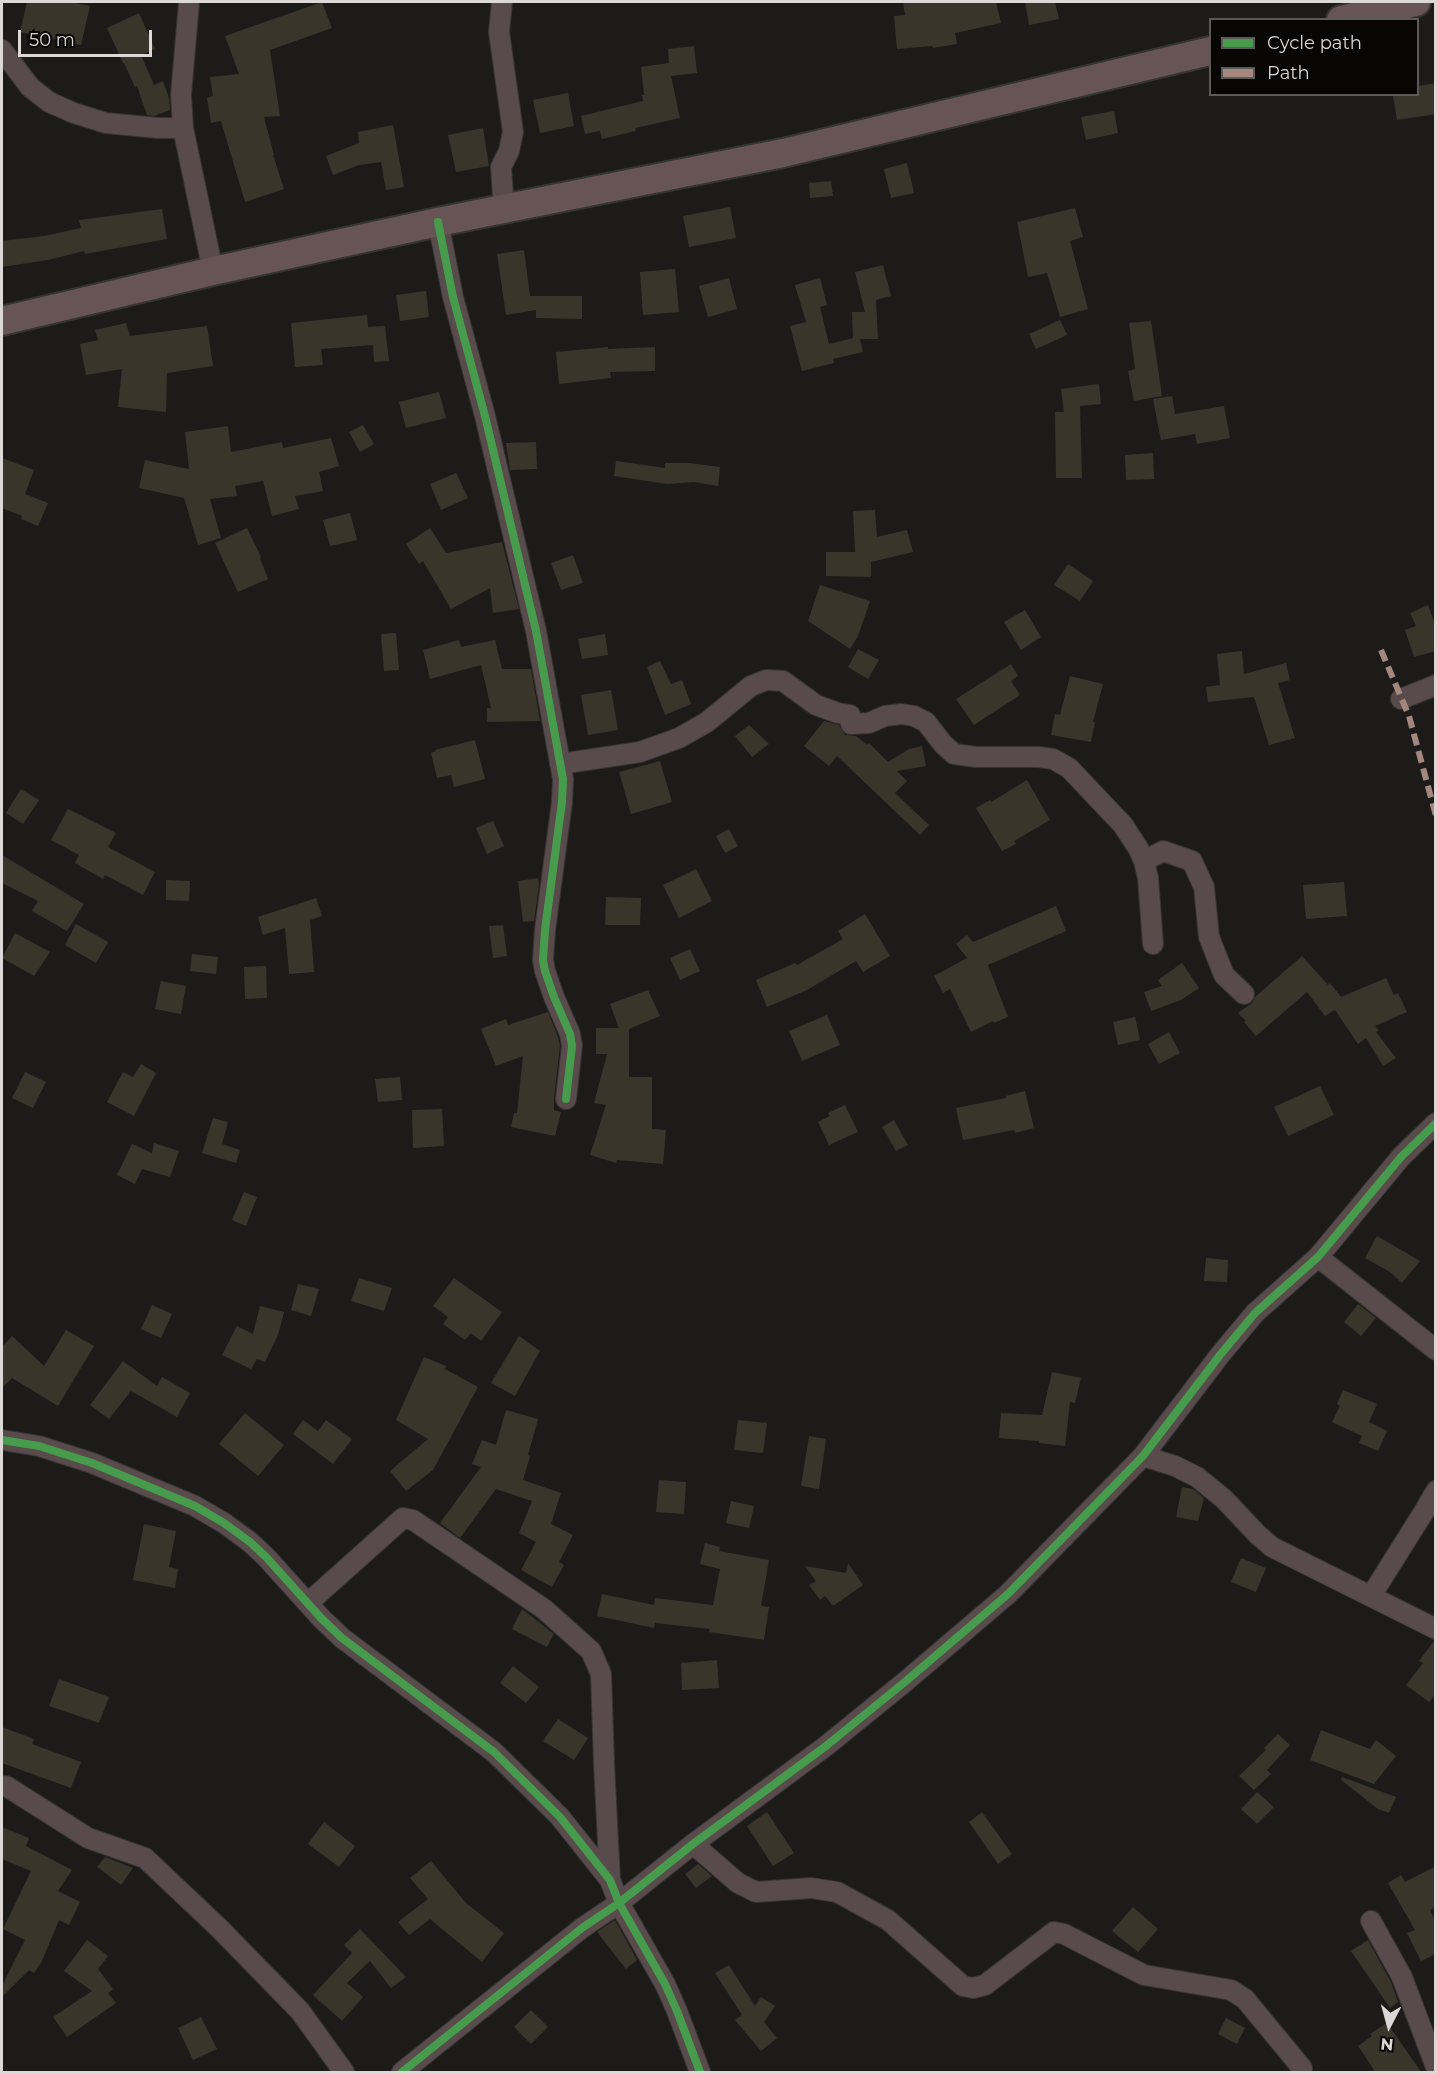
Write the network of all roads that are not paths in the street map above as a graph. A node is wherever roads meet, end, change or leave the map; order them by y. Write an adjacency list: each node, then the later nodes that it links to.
1 (189, 2): 7 (street)
2 (502, 2): 8 (street)
3 (1416, 2): 4 (main road)
4 (1349, 18)
5 (2, 50): 7 (street)
6 (1209, 51): 8 (main road)
7 (183, 128): 10 (street)
8 (504, 210): 9 (main road)
9 (438, 222): 10 (main road); 14 (street)
10 (213, 271): 11 (main road)
11 (2, 321)
12 (1436, 685): 13 (street)
13 (1401, 699)
14 (560, 764): 15 (street); 18 (street)
15 (1144, 861): 16 (street); 17 (street)
16 (1153, 944)
17 (1244, 994)
18 (566, 1099)
19 (1436, 1124): 20 (street)
20 (1318, 1257): 21 (street); 23 (street)
21 (1436, 1350)
22 (2, 1440): 26 (street)
23 (1143, 1456): 25 (street); 29 (street)
24 (1436, 1491): 25 (street)
25 (1371, 1596): 27 (street)
26 (308, 1603): 30 (street); 30 (street)
27 (1436, 1629)
28 (6, 1786): 35 (street)
29 (693, 1844): 31 (street); 34 (street)
30 (610, 1880): 31 (street)
31 (619, 1903): 36 (street); 37 (street)
32 (1371, 1921): 33 (street)
33 (1436, 2067)
34 (1302, 2068)
35 (344, 2073)
36 (402, 2073)
37 (700, 2073)

